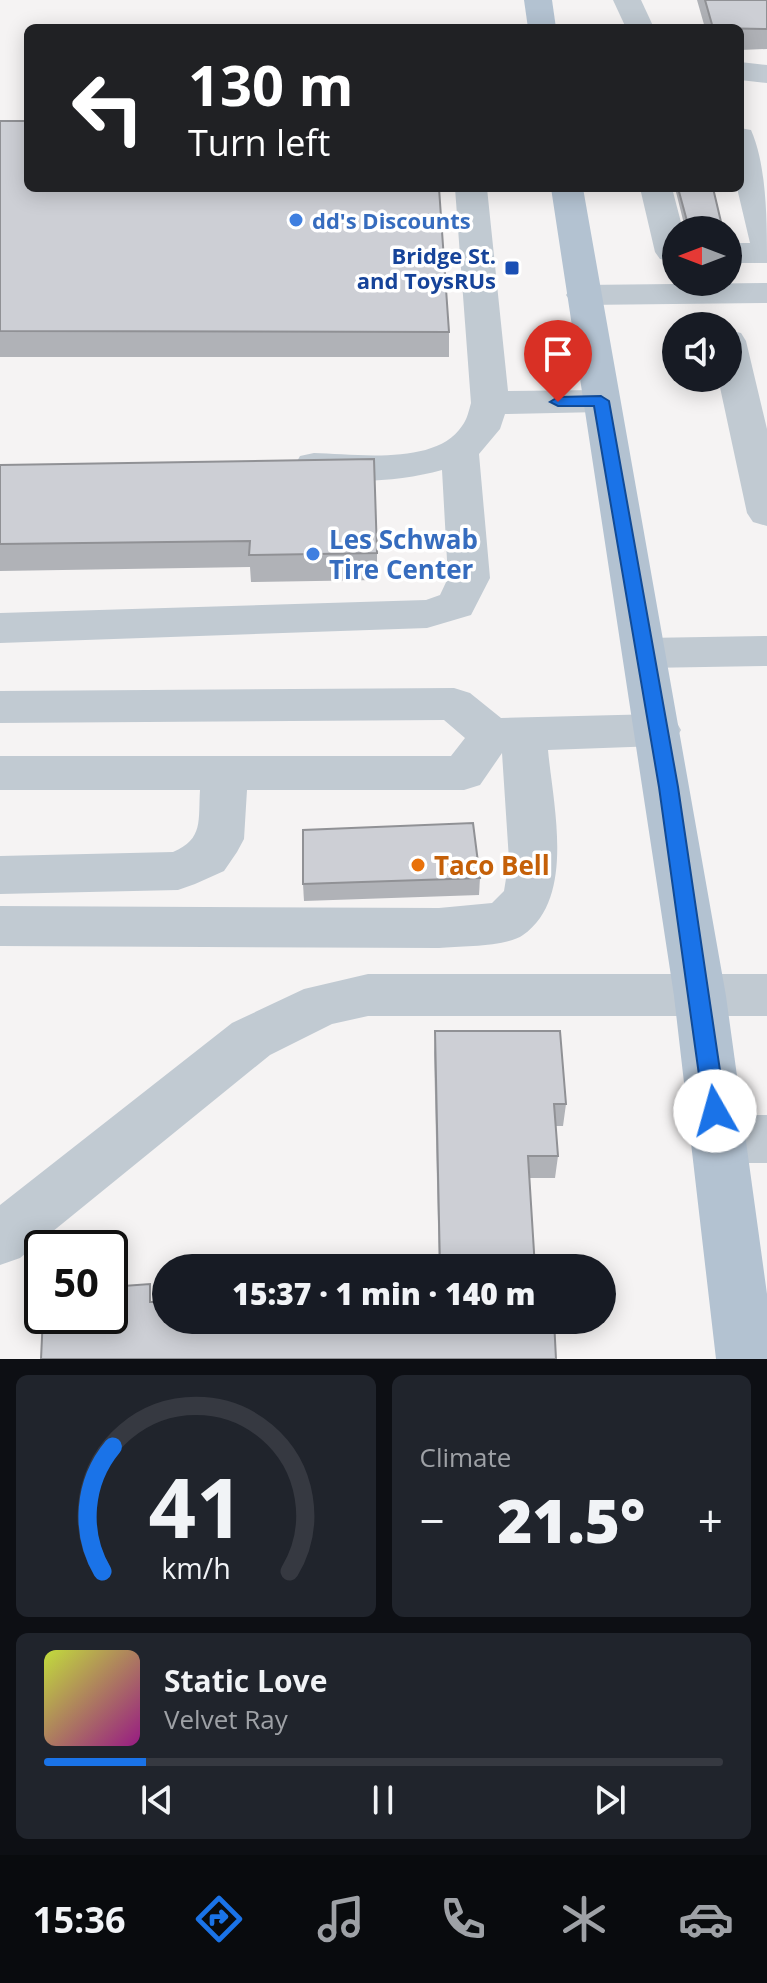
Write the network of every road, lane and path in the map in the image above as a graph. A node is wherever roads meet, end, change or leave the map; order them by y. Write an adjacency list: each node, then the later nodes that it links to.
1 (538, 0): 3 (main road)
2 (627, 0): 4 (street)
3 (541, 24)
4 (638, 24)
5 (744, 71): 6 (street)
6 (767, 74)
7 (744, 125): 8 (street)
8 (767, 125)
9 (744, 159): 14 (street)
10 (471, 192): 22 (street)
11 (568, 192): 18 (main road)
12 (657, 192): 13 (street)
13 (663, 216)
14 (767, 244)
15 (742, 253): 16 (street)
16 (767, 253)
17 (767, 293): 19 (street)
18 (583, 295): 19 (street); 21 (main road)
19 (721, 310)
20 (740, 392): 25 (street)
21 (601, 401): 22 (street); 28 (main road)
22 (490, 403): 23 (street)
23 (460, 452): 24 (street); 26 (street)
24 (283, 466)
25 (767, 513)
26 (0, 628)
27 (767, 651): 28 (street)
28 (645, 653): 30 (main road)
29 (0, 707): 31 (street)
30 (658, 730): 31 (street); 37 (main road)
31 (508, 734): 33 (street); 35 (street)
32 (0, 773): 33 (street)
33 (225, 773): 34 (street)
34 (0, 875)
35 (0, 926)
36 (767, 995): 37 (street)
37 (700, 996): 38 (main road); 39 (street)
38 (743, 1139): 40 (main road)
39 (0, 1239)
40 (746, 1359)

